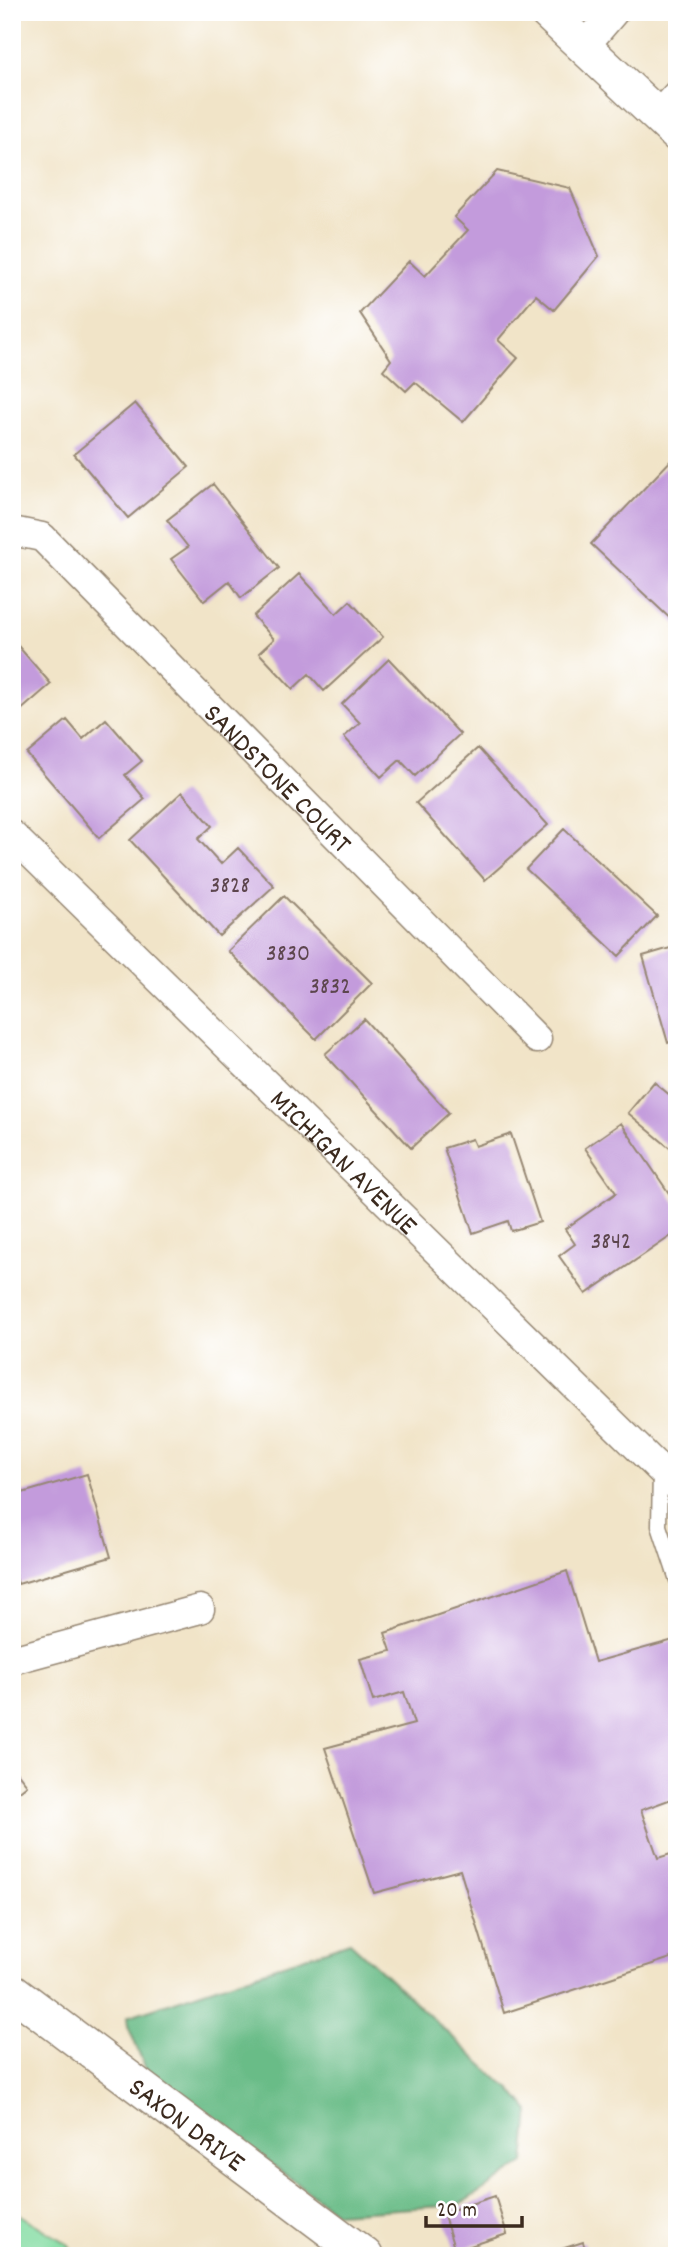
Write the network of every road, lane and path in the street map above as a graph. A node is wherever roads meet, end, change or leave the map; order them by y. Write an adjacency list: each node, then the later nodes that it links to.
1 (547, 12): 3 (street)
2 (614, 12): 3 (street)
3 (584, 47): 5 (street)
4 (677, 83): 5 (lane)
5 (664, 123)
6 (12, 531): 8 (street, SANDSTONE COURT)
7 (12, 835): 9 (street, MICHIGAN AVENUE)
8 (537, 1039)
9 (668, 1478): 10 (lane)
10 (677, 1580)
11 (200, 1609): 12 (street)
12 (12, 1660)
13 (12, 1991): 14 (street, SAXON DRIVE)
14 (365, 2256)

